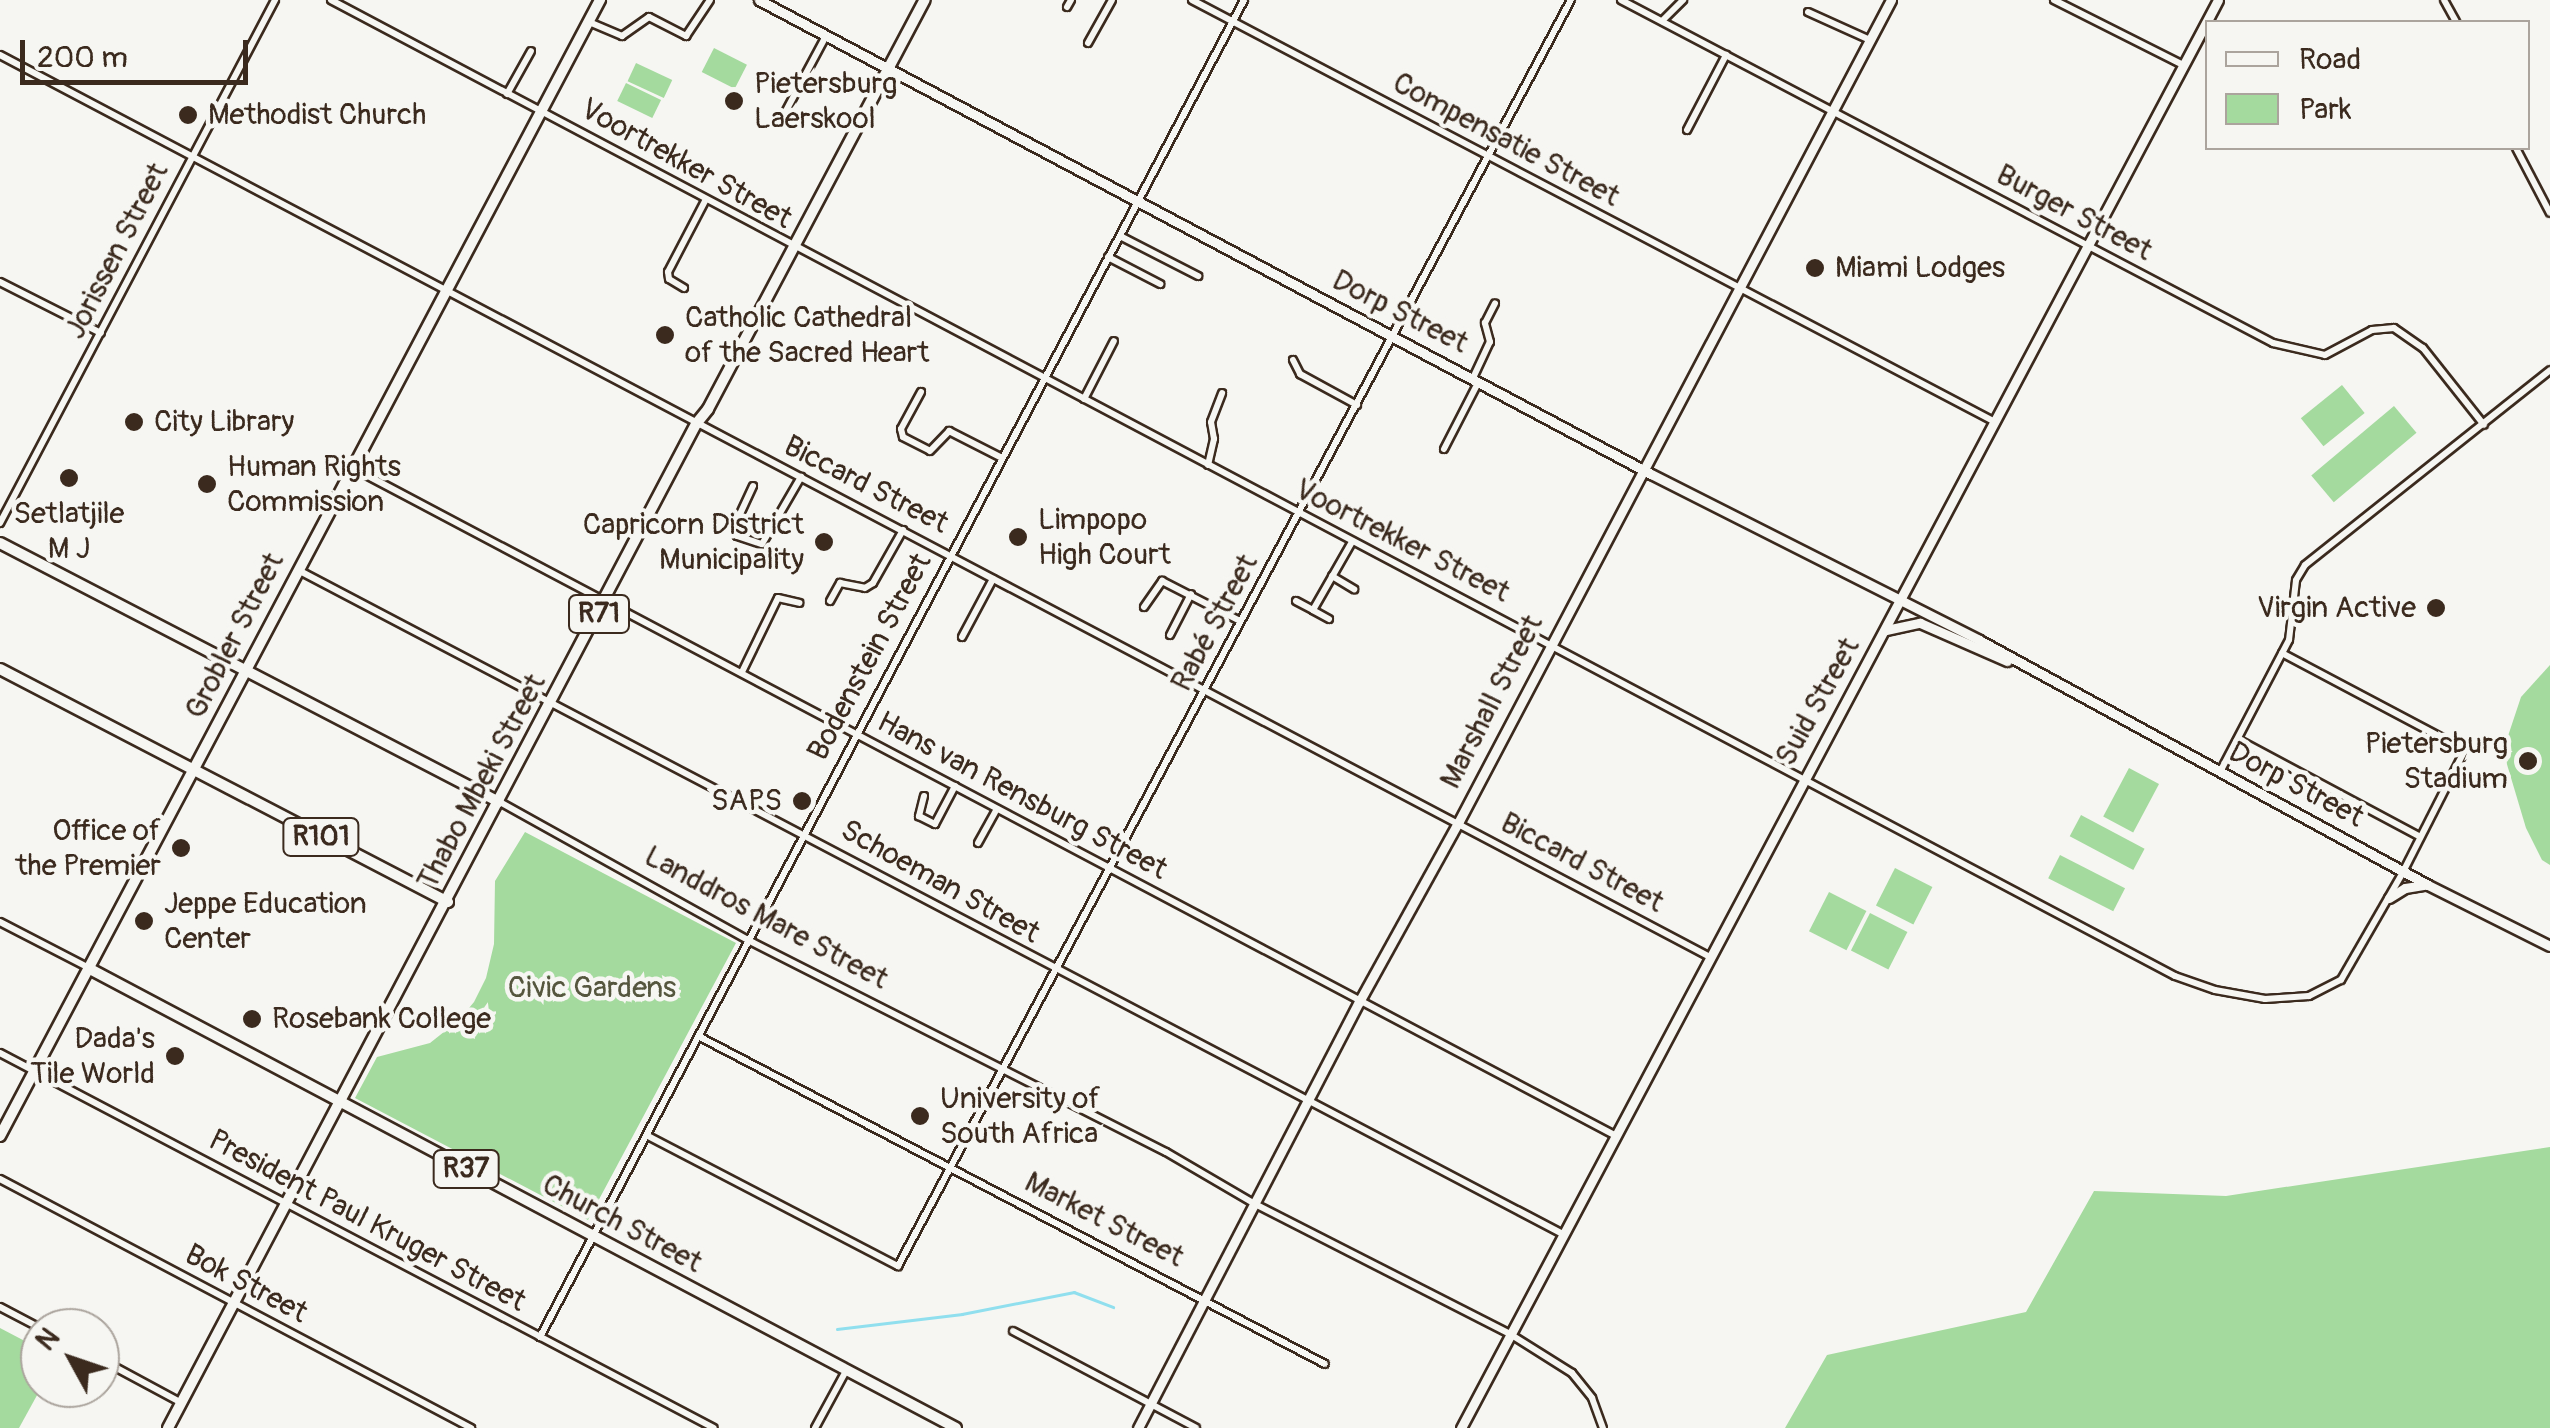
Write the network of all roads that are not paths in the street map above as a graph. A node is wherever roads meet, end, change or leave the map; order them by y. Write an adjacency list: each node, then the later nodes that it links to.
1 (275, 0): 35 (street, Jorissen Street)
2 (330, 0): 29 (street, Voortrekker Street)
3 (600, 0): 18 (main road, Grobler Street)
4 (710, 0): 18 (street)
5 (758, 0): 21 (street, Dorp Street)
6 (925, 0): 28 (main road, Thabo Mbeki Street / R71)
7 (1112, 0): 23 (street)
8 (1192, 0): 19 (street, Compensatie Street)
9 (1244, 0): 19 (street, Bodenstein Street)
10 (1571, 0): 36 (street, Rabé Street)
11 (1621, 0): 15 (street, Burger Street)
12 (1683, 0): 17 (street)
13 (1891, 0): 22 (street, Marshall Street)
14 (2055, 0): 27 (street)
15 (1636, 3): 17 (street, Burger Street)
16 (1808, 12): 22 (street)
17 (1662, 21): 25 (street, Burger Street)
18 (588, 22): 30 (main road, Grobler Street)
19 (1232, 22): 36 (street, Compensatie Street); 38 (street, Bodenstein Street)
20 (2205, 24): 27 (street, Suid Street)
21 (826, 36): 28 (street, Dorp Street); 32 (street)
22 (1871, 40): 31 (street, Marshall Street)
23 (1088, 42)
24 (531, 51): 29 (street)
25 (1726, 55): 31 (street, Burger Street); 33 (street)
26 (0, 56): 35 (street, Biccard Street)
27 (2183, 65): 41 (street, Suid Street)
28 (889, 69): 38 (street, Dorp Street); 42 (main road, Thabo Mbeki Street / R71)
29 (508, 94): 30 (street, Voortrekker Street)
30 (541, 110): 37 (street, Voortrekker Street); 48 (main road, Grobler Street)
31 (1833, 112): 41 (street, Burger Street); 49 (street, Marshall Street)
32 (780, 122)
33 (1687, 130)
34 (2517, 150): 39 (street)
35 (191, 153): 48 (street, Biccard Street); 51 (street, Jorissen Street)
36 (1489, 156): 49 (street, Compensatie Street); 52 (street, Rabé Street)
37 (706, 200): 42 (street, Voortrekker Street); 47 (street)
38 (1138, 203): 40 (street, Bodenstein Street); 52 (street, Dorp Street)
39 (2550, 213)
40 (1120, 236): 43 (street, Bodenstein Street); 44 (street)
41 (2088, 246): 62 (street, Suid Street); 64 (street, Burger Street)
42 (792, 247): 56 (street, Voortrekker Street); 63 (main road, Thabo Mbeki Street / R71)
43 (1108, 257): 46 (street); 56 (street, Bodenstein Street)
44 (1198, 276)
45 (0, 282): 51 (street)
46 (1160, 284)
47 (684, 288)
48 (447, 289): 63 (street, Biccard Street); 68 (main road, Grobler Street)
49 (1740, 290): 62 (street, Compensatie Street); 69 (street, Marshall Street)
50 (1495, 303): 57 (street)
51 (101, 333): 73 (street, Jorissen Street)
52 (1394, 336): 57 (street, Dorp Street); 61 (street, Rabé Street)
53 (1114, 342): 60 (street)
54 (1292, 360): 61 (street)
55 (2550, 370): 64 (street)
56 (1046, 379): 60 (street, Voortrekker Street); 66 (street, Bodenstein Street)
57 (1476, 379): 65 (street); 69 (street, Dorp Street)
58 (920, 392): 66 (street)
59 (1222, 393): 67 (street)
60 (1084, 399): 67 (street, Voortrekker Street)
61 (1357, 405): 72 (street, Rabé Street)
62 (1996, 422): 83 (street, Suid Street)
63 (696, 424): 70 (street, Biccard Street); 86 (main road, Thabo Mbeki Street / R71)
64 (2484, 425): 96 (street)
65 (1444, 449)
66 (1002, 458): 77 (street, Bodenstein Street)
67 (1208, 465): 72 (street, Voortrekker Street)
68 (353, 468): 78 (main road, Grobler Street); 86 (street, Hans van Rensburg Street)
69 (1644, 470): 83 (street, Dorp Street); 95 (street, Marshall Street)
70 (801, 477): 71 (street); 74 (street, Biccard Street)
71 (752, 486)
72 (1300, 514): 75 (street, Voortrekker Street); 91 (street, Rabé Street)
73 (0, 523)
74 (903, 530): 77 (street, Biccard Street); 84 (street)
75 (1352, 542): 79 (street); 95 (street, Voortrekker Street)
76 (0, 543): 99 (main road, Landdros Mare Street)
77 (950, 554): 80 (street, Biccard Street); 103 (street, Bodenstein Street)
78 (296, 569): 99 (main road, Grobler Street); 102 (street, Schoeman Street)
79 (1332, 576): 81 (street); 89 (street)
80 (993, 579): 94 (street); 101 (street, Biccard Street)
81 (1354, 589)
82 (1191, 594): 88 (street); 91 (street); 93 (street)
83 (1901, 600): 92 (street, Suid Street); 97 (street, Dorp Street)
84 (830, 601)
85 (1296, 601): 89 (street)
86 (605, 602): 100 (street, Hans van Rensburg Street); 102 (main road, Thabo Mbeki Street / R71)
87 (799, 602): 100 (street)
88 (1144, 606)
89 (1313, 610): 90 (street)
90 (1328, 619)
91 (1240, 621): 101 (street, Rabé Street)
92 (1886, 630): 97 (street, Dorp Street); 107 (street, Suid Street)
93 (1170, 636)
94 (962, 638)
95 (1550, 643): 107 (street, Voortrekker Street); 112 (street, Marshall Street)
96 (2282, 652): 104 (street); 114 (street, Voortrekker Street)
97 (2020, 665): 106 (street, Dorp Street)
98 (0, 669): 105 (main road, R101)
99 (247, 670): 105 (main road, Grobler Street); 110 (main road, Landdros Mare Street)
100 (742, 672): 103 (street, Hans van Rensburg Street)
101 (1204, 692): 112 (street, Biccard Street); 116 (street, Rabé Street)
102 (552, 700): 110 (main road, Thabo Mbeki Street / R71); 113 (street, Schoeman Street)
103 (856, 733): 108 (street, Hans van Rensburg Street); 113 (street, Bodenstein Street)
104 (2239, 739): 106 (street); 114 (street)
105 (194, 771): 120 (main road, R101); 125 (main road, Grobler Street)
106 (2219, 773): 117 (street, Dorp Street)
107 (1804, 778): 119 (street, Voortrekker Street); 124 (street, Suid Street)
108 (955, 786): 109 (street); 111 (street, Hans van Rensburg Street)
109 (924, 796)
110 (499, 802): 120 (main road, Thabo Mbeki Street); 122 (street, Landdros Mare Street)
111 (997, 808): 115 (street); 116 (street, Hans van Rensburg Street)
112 (1458, 823): 124 (street, Biccard Street); 127 (street, Marshall Street)
113 (803, 833): 122 (street, Bodenstein Street); 126 (street, Schoeman Street)
114 (2419, 836): 117 (street, Voortrekker Street)
115 (978, 843)
116 (1112, 870): 126 (street, Rabé Street); 127 (street, Hans van Rensburg Street)
117 (2404, 871): 118 (street, Dorp Street); 119 (street, Voortrekker Street)
118 (2428, 885): 119 (street); 123 (street, Dorp Street)
119 (2388, 898)
120 (448, 902): 133 (main road, Thabo Mbeki Street)
121 (0, 922): 125 (street, Church Street)
122 (750, 941): 128 (street, Bodenstein Street); 130 (street, Landdros Mare Street)
123 (2550, 946)
124 (1710, 957): 136 (street, Suid Street)
125 (90, 969): 131 (main road, Grobler Street); 133 (main road, Church Street / R37)
126 (1057, 972): 130 (street, Rabé Street); 132 (street, Schoeman Street)
127 (1359, 1002): 132 (street, Marshall Street); 136 (street, Hans van Rensburg Street)
128 (700, 1037): 135 (street, Bodenstein Street); 137 (street, Market Street)
129 (0, 1052): 131 (street, President Paul Kruger Street)
130 (1004, 1069): 137 (street, Rabé Street); 139 (street, Landdros Mare Street)
131 (34, 1070): 134 (main road, Grobler Street); 140 (street, President Paul Kruger Street)
132 (1308, 1102): 139 (street, Marshall Street); 141 (street, Schoeman Street)
133 (339, 1103): 140 (main road, Thabo Mbeki Street); 142 (main road, Church Street / R37)
134 (0, 1136)
135 (648, 1136): 137 (street, Rabé Street); 142 (street, Bodenstein Street)
136 (1616, 1136): 141 (street, Suid Street)
137 (949, 1168): 143 (street, Market Street)
138 (0, 1179): 144 (street, Bok Street)
139 (1255, 1204): 143 (street, Marshall Street); 146 (street, Landdros Mare Street)
140 (286, 1205): 144 (main road, Thabo Mbeki Street); 147 (street, President Paul Kruger Street)
141 (1563, 1234): 146 (street, Suid Street)
142 (592, 1238): 147 (street, Bodenstein Street); 150 (main road, Church Street / R37)
143 (1205, 1300): 148 (street, Market Street); 152 (street, Marshall Street)
144 (234, 1302): 151 (main road, Thabo Mbeki Street); 155 (street, Bok Street)
145 (1013, 1331): 152 (street)
146 (1510, 1334): 153 (street, Suid Street); 161 (street, Landdros Mare Street)
147 (540, 1337): 156 (street, President Paul Kruger Street)
148 (1325, 1364)
149 (120, 1370): 151 (street)
150 (847, 1370): 157 (street); 158 (main road, Church Street / R37)
151 (180, 1402): 154 (main road, Thabo Mbeki Street)
152 (1150, 1405): 159 (street, Marshall Street); 160 (street)
153 (1463, 1425)
154 (168, 1428)
155 (472, 1428)
156 (714, 1428)
157 (814, 1428)
158 (956, 1428)
159 (1138, 1428)
160 (1196, 1428)
161 (1603, 1428)

